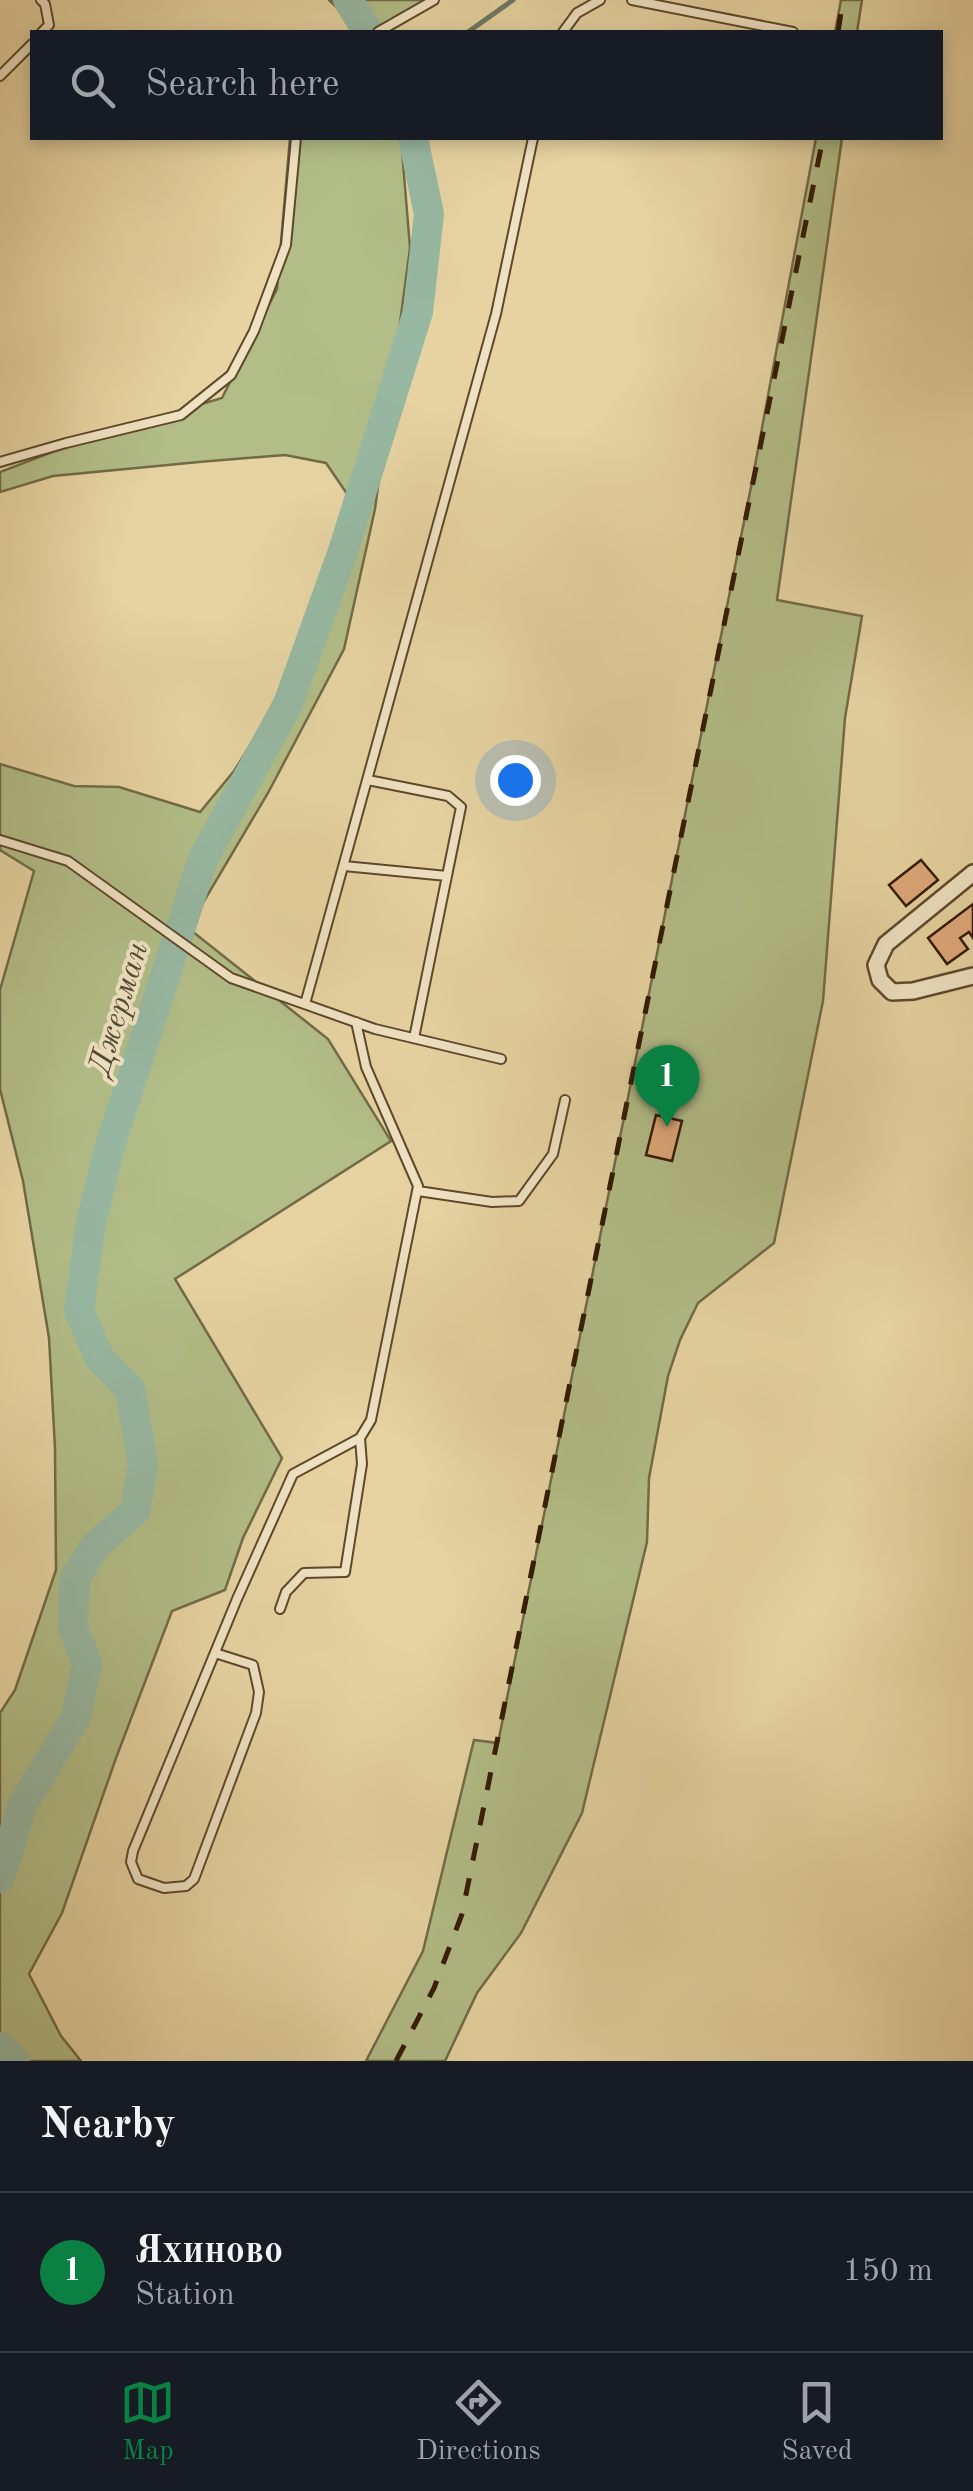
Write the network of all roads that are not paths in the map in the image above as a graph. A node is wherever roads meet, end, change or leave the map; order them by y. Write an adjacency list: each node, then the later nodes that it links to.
1 (41, 0): 6 (lane)
2 (434, 0): 5 (lane)
3 (600, 0): 8 (lane)
4 (632, 0): 9 (lane)
5 (422, 3): 7 (lane)
6 (44, 30)
7 (382, 30)
8 (564, 30)
9 (783, 30)
10 (30, 46): 11 (lane)
11 (0, 76)
12 (296, 140): 14 (lane)
13 (534, 140): 15 (lane)
14 (0, 462)
15 (368, 780): 17 (lane); 19 (lane)
16 (0, 840): 21 (lane)
17 (344, 866): 19 (lane); 21 (lane)
18 (973, 873): 20 (street)
19 (446, 876): 23 (lane)
20 (973, 976)
21 (305, 1004): 22 (lane)
22 (356, 1022): 23 (lane); 26 (lane)
23 (414, 1038): 24 (lane)
24 (501, 1059)
25 (566, 1100): 26 (lane)
26 (418, 1192): 27 (lane)
27 (360, 1438): 28 (lane); 29 (lane)
28 (280, 1609)
29 (215, 1653): 29 (lane)

